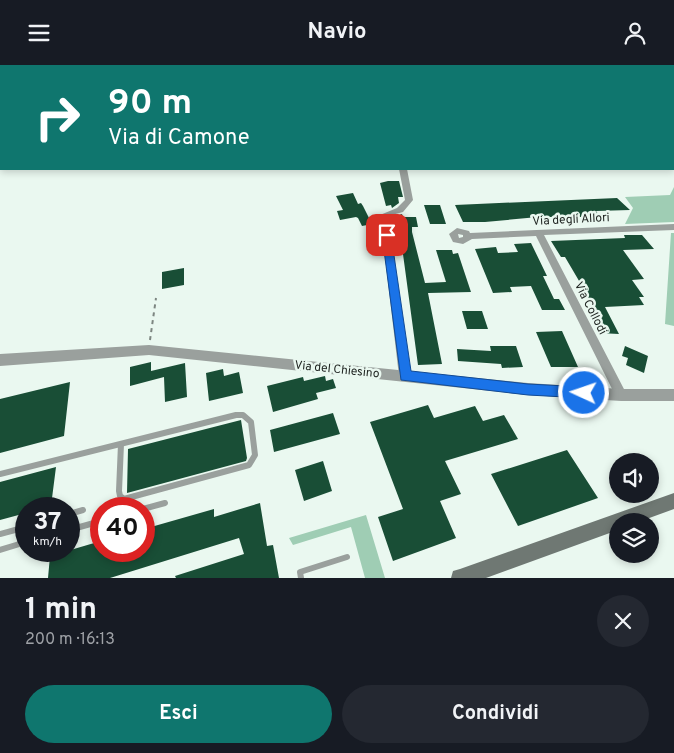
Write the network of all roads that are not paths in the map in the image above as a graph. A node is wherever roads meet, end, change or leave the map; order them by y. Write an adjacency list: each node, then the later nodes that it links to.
1 (403, 170): 6 (street)
2 (674, 227): 3 (street, Via degli Allori)
3 (539, 233): 4 (street, Via degli Allori); 7 (street, Via Collodi)
4 (468, 236)
5 (0, 360): 6 (street, Via del Chiesino)
6 (405, 376): 7 (street, Via del Chiesino)
7 (621, 395): 8 (street, Via del Chiesino)
8 (674, 395)
9 (121, 444): 9 (lane); 10 (lane)
10 (0, 474)
11 (674, 501): 22 (main road)
12 (165, 503): 13 (lane)
13 (155, 506)
14 (83, 510): 15 (lane)
15 (80, 511)
16 (15, 530): 17 (lane)
17 (0, 534)
18 (15, 545): 19 (lane)
19 (0, 550)
20 (346, 557): 21 (lane)
21 (301, 578)
22 (460, 578)

